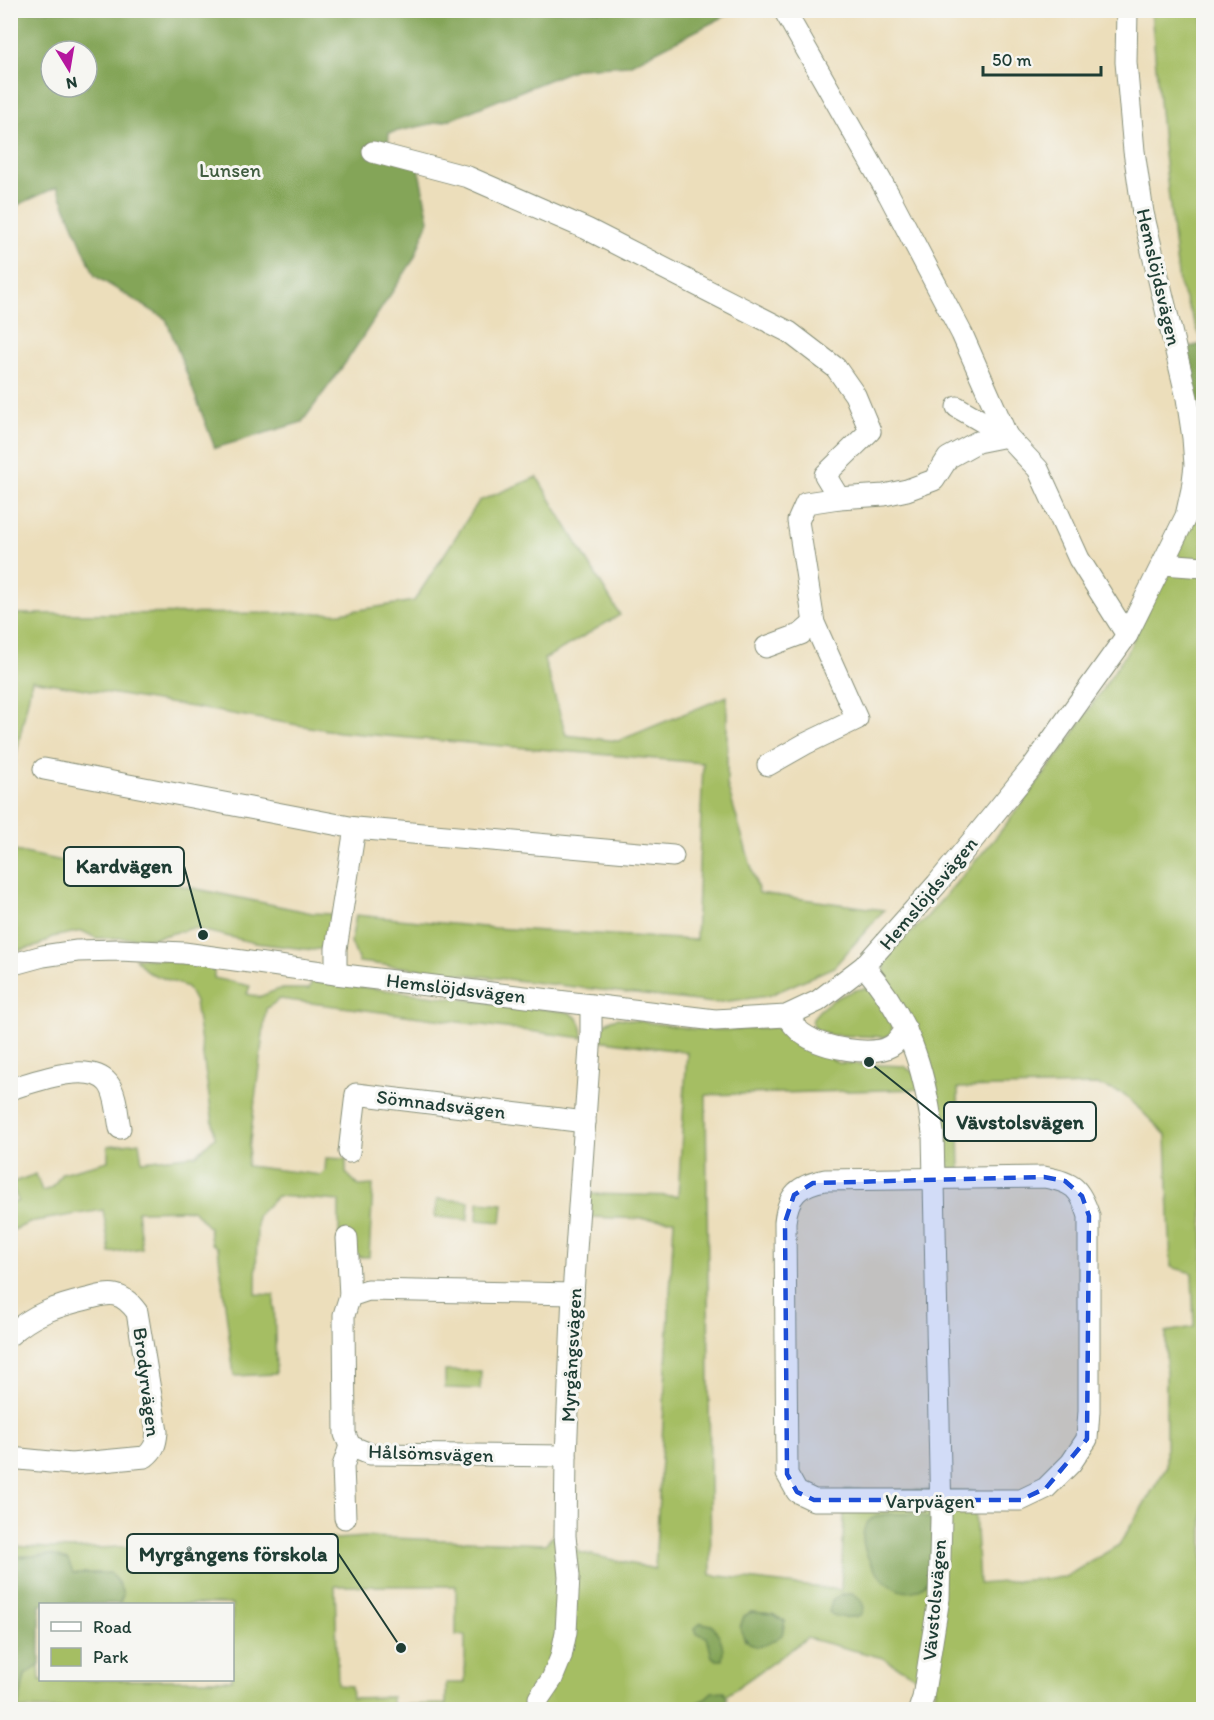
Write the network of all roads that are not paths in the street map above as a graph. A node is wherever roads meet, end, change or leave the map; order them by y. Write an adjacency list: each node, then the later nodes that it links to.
1 (784, 10): 5 (street)
2 (1127, 10): 6 (street, Hemslöjdsvägen)
3 (374, 152): 7 (street)
4 (957, 407): 5 (street)
5 (1007, 436): 7 (street); 11 (street)
6 (1199, 462): 8 (street, Hemslöjdsvägen)
7 (839, 498): 10 (street)
8 (1163, 564): 9 (street); 11 (street, Hemslöjdsvägen)
9 (1203, 567)
10 (814, 623): 12 (street); 13 (street)
11 (1126, 635): 18 (street, Hemslöjdsvägen)
12 (766, 647)
13 (768, 765)
14 (44, 770): 15 (street)
15 (355, 828): 16 (street); 19 (street)
16 (673, 856)
17 (10, 964): 19 (street, Hemslöjdsvägen)
18 (864, 966): 21 (street, Hemslöjdsvägen); 22 (street, Vävstolsvägen)
19 (336, 974): 20 (street, Hemslöjdsvägen)
20 (591, 1005): 21 (street, Hemslöjdsvägen); 24 (street, Myrgångsvägen)
21 (786, 1016): 22 (street)
22 (906, 1029): 27 (street, Vävstolsvägen)
23 (10, 1089): 25 (street)
24 (585, 1122): 26 (street, Sömnadsvägen); 29 (street, Myrgångsvägen)
25 (120, 1128)
26 (348, 1152)
27 (934, 1180): 35 (street, Vävstolsvägen); 35 (street, Varpvägen); 35 (street, Varpvägen)
28 (347, 1238): 30 (street, Hålsömsvägen)
29 (573, 1294): 30 (street); 33 (street, Myrgångsvägen)
30 (350, 1296): 32 (street, Hålsömsvägen)
31 (10, 1335): 34 (street, Brodyrvägen)
32 (350, 1446): 33 (street, Hålsömsvägen); 36 (street)
33 (566, 1456): 37 (street, Myrgångsvägen)
34 (10, 1458)
35 (940, 1501): 38 (street, Vävstolsvägen)
36 (345, 1518)
37 (539, 1698)
38 (919, 1710)

